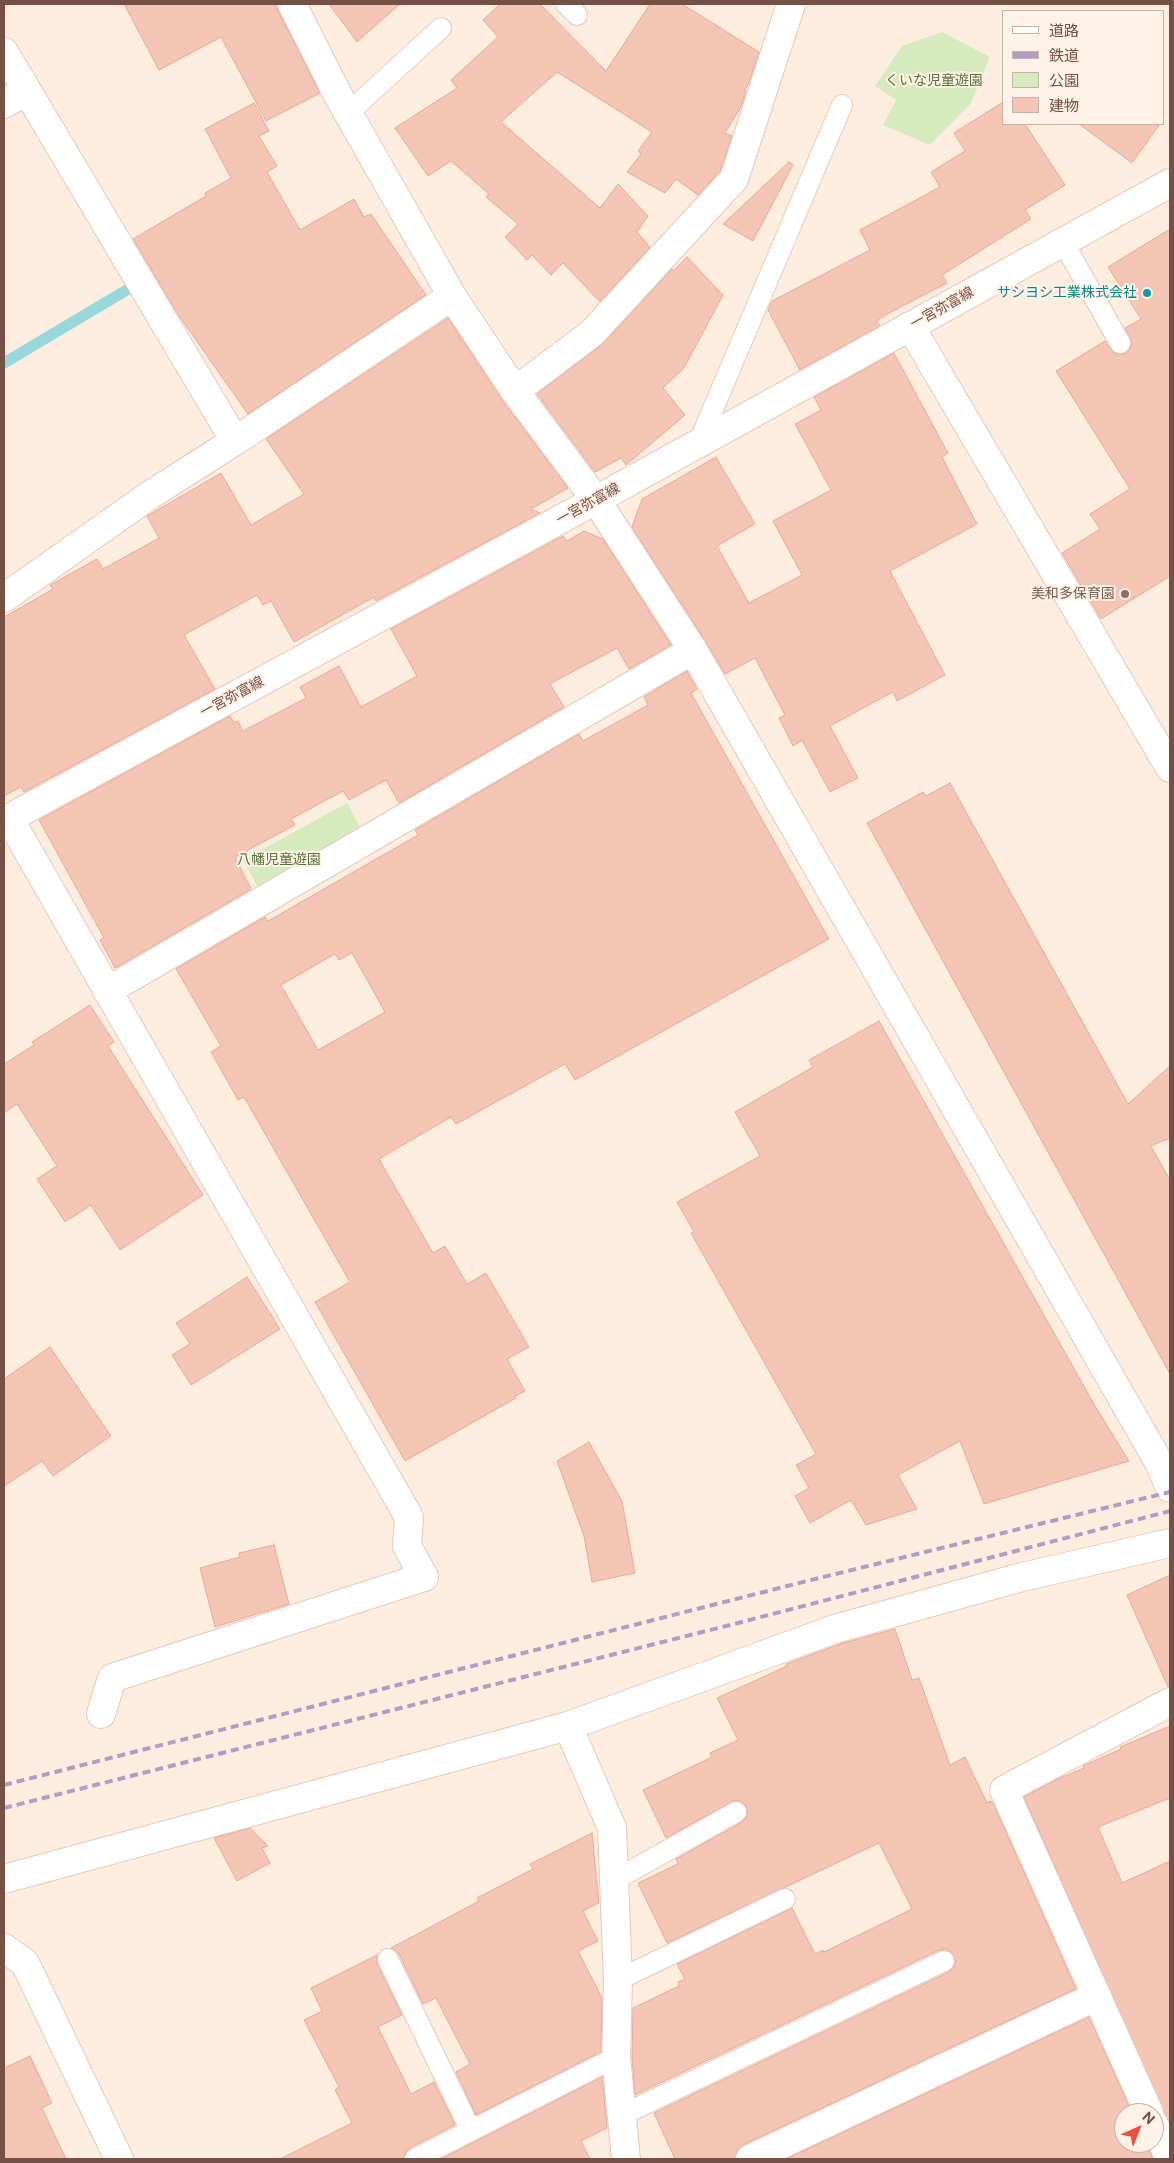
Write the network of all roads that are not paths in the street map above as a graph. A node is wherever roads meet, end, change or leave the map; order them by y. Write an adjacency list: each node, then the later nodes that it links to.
1 (292, 4): 7 (street)
2 (791, 4): 13 (street)
3 (441, 28): 7 (lane)
4 (4, 52): 5 (street)
5 (15, 98): 14 (street)
6 (842, 105): 15 (lane)
7 (348, 113): 10 (street)
8 (1170, 184): 9 (street, 一宮弥富線)
9 (1063, 242): 11 (street, 一宮弥富線); 12 (lane)
10 (452, 296): 13 (street); 14 (street)
11 (910, 326): 15 (street, 一宮弥富線); 19 (street)
12 (1120, 343)
13 (515, 391): 16 (street)
14 (235, 441): 17 (street)
15 (699, 442): 16 (street, 一宮弥富線)
16 (596, 500): 18 (street); 20 (street, 一宮弥富線)
17 (4, 598)
18 (693, 650): 21 (street); 22 (street)
19 (1170, 768)
20 (6, 820): 21 (street)
21 (107, 990): 25 (street)
22 (1170, 1488)
23 (1170, 1543): 26 (street)
24 (1170, 1702): 35 (street)
25 (101, 1714)
26 (568, 1726): 28 (street); 29 (street)
27 (736, 1812): 29 (lane)
28 (4, 1879)
29 (613, 1880): 34 (street)
30 (784, 1899): 34 (lane)
31 (4, 1948): 41 (street)
32 (388, 1959): 39 (lane)
33 (944, 1961): 38 (lane)
34 (618, 1980): 36 (street)
35 (1097, 1996): 37 (street); 44 (street)
36 (616, 2057): 38 (street); 39 (lane)
37 (1145, 2103)
38 (622, 2115): 43 (street)
39 (471, 2131): 42 (lane)
40 (1164, 2146): 45 (street)
41 (119, 2159)
42 (415, 2159)
43 (626, 2159)
44 (750, 2159)
45 (1170, 2159)

